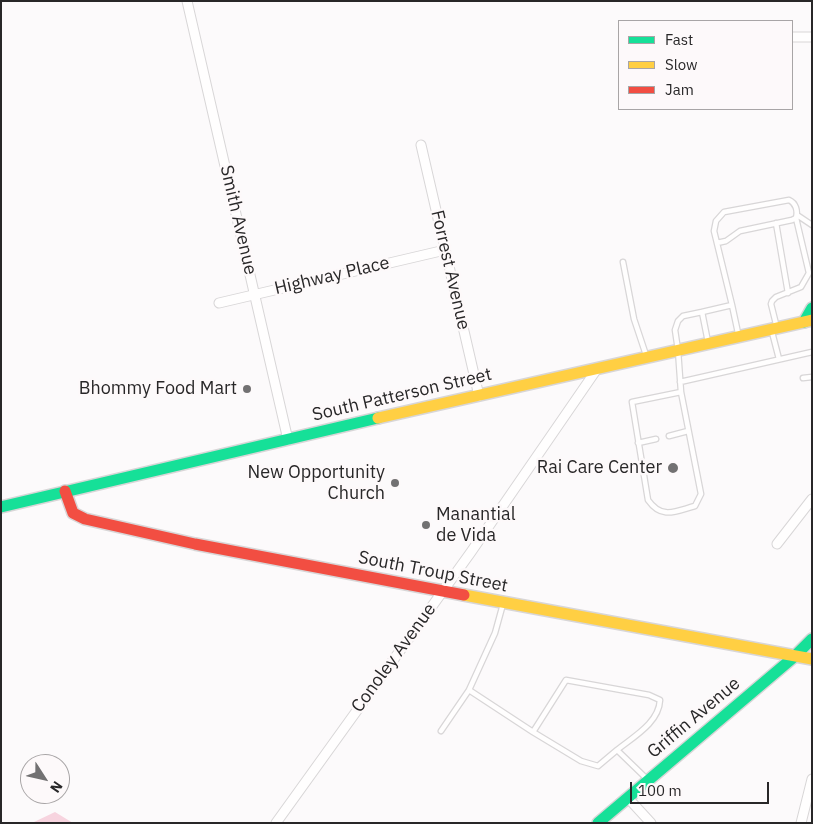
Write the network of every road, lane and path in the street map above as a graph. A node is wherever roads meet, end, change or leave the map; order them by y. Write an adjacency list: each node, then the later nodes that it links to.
1 (187, 1): 13 (street, Smith Avenue)
2 (793, 37): 3 (street)
3 (812, 37)
4 (421, 145): 9 (street, Forrest Avenue)
5 (796, 216): 6 (lane); 7 (lane); 8 (lane); 11 (lane)
6 (776, 223): 8 (lane); 12 (lane)
7 (812, 225)
8 (717, 243): 15 (lane)
9 (445, 250): 13 (street, Highway Place); 31 (street, Forrest Avenue)
10 (623, 262): 24 (lane)
11 (809, 280): 12 (lane)
12 (788, 293): 19 (lane)
13 (254, 294): 14 (street, Highway Place); 35 (street, Smith Avenue)
14 (219, 303)
15 (732, 305): 17 (lane); 20 (lane)
16 (812, 308): 18 (main road)
17 (702, 312): 21 (lane); 22 (lane)
18 (808, 321): 19 (main road, South Patterson Street)
19 (774, 328): 20 (main road, South Patterson Street); 25 (lane)
20 (739, 336): 21 (main road, South Patterson Street)
21 (708, 343): 22 (main road, South Patterson Street)
22 (678, 350): 24 (main road, South Patterson Street); 29 (lane)
23 (812, 352): 25 (lane)
24 (647, 357): 26 (main road, South Patterson Street)
25 (779, 360): 29 (lane)
26 (597, 369): 31 (main road, South Patterson Street); 41 (street, Conoley Avenue)
27 (812, 376): 28 (lane)
28 (803, 378)
29 (680, 382): 30 (lane)
30 (681, 392): 32 (lane); 36 (lane)
31 (480, 396): 35 (main road, South Patterson Street)
32 (688, 431): 33 (lane); 36 (lane)
33 (669, 436)
34 (656, 438): 36 (lane)
35 (288, 440): 37 (main road, South Patterson Street)
36 (638, 443)
37 (65, 492): 39 (main road, South Patterson Street); 41 (main road, South Troup Street)
38 (812, 499): 40 (street)
39 (1, 507)
40 (777, 544)
41 (442, 591): 42 (main road, South Troup Street); 53 (street, Conoley Avenue)
42 (503, 603): 44 (main road, South Troup Street); 46 (lane)
43 (812, 639): 44 (main road, Griffin Avenue)
44 (795, 656): 45 (main road, South Troup Street); 51 (main road, Griffin Avenue)
45 (812, 660)
46 (468, 690): 47 (lane); 48 (lane)
47 (441, 731)
48 (533, 732): 49 (lane); 49 (lane)
49 (617, 750): 51 (lane)
50 (812, 779): 56 (street)
51 (648, 780): 52 (main road, Griffin Avenue)
52 (628, 798): 54 (main road, Griffin Avenue); 55 (street)
53 (276, 823)
54 (598, 823)
55 (651, 823)
56 (801, 823)

